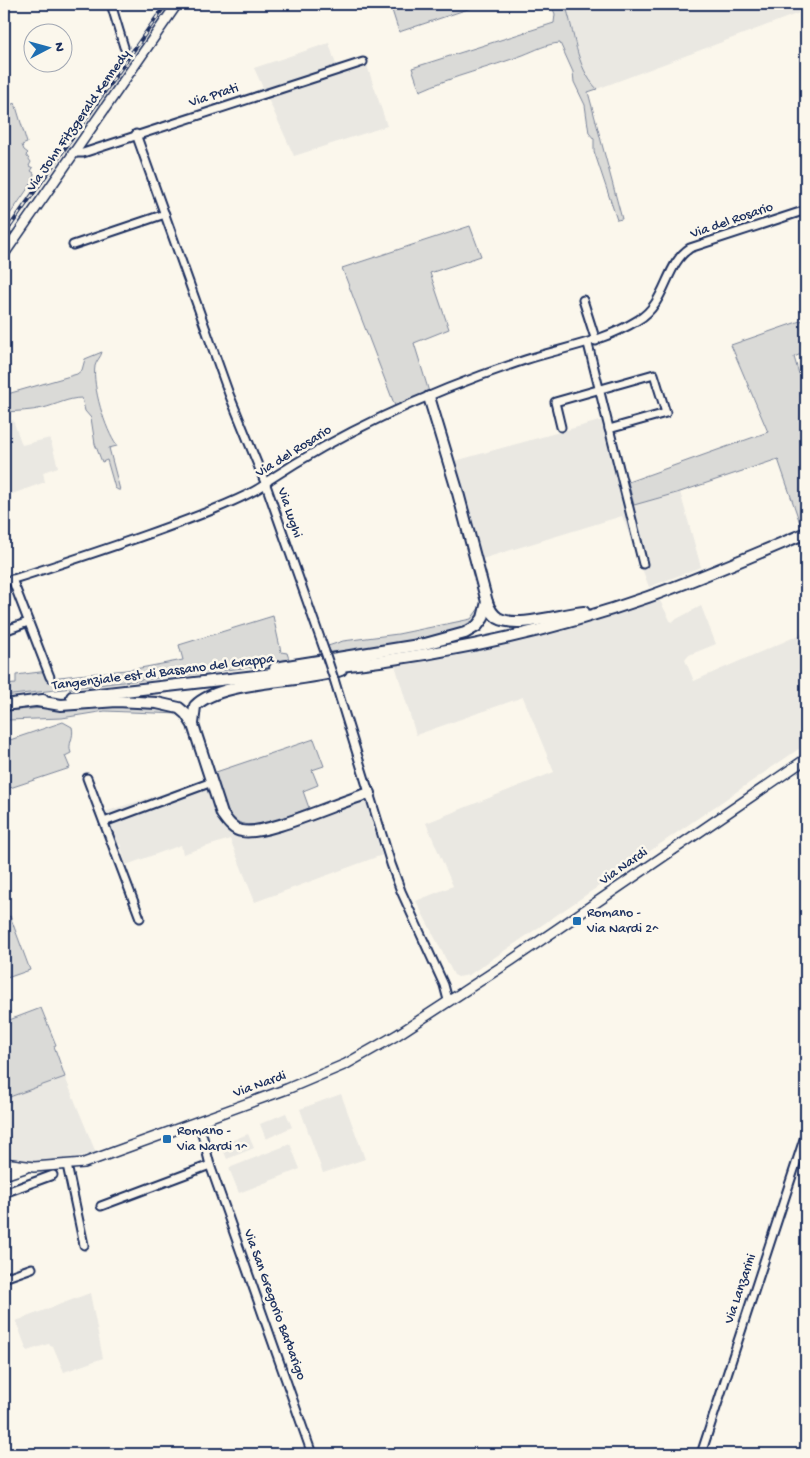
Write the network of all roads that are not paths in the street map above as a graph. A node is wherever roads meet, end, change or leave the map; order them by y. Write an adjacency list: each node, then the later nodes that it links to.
1 (111, 4): 3 (street)
2 (177, 4): 6 (main road, Via John Fitzgerald Kennedy)
3 (124, 47)
4 (363, 62): 5 (street, Via Prati)
5 (136, 134): 6 (street, Via Prati); 8 (street, Via Lughi)
6 (72, 154): 10 (main road, Via John Fitzgerald Kennedy)
7 (806, 210): 12 (street, Via del Rosario)
8 (165, 214): 9 (street); 17 (street, Via Lughi)
9 (73, 245)
10 (4, 254)
11 (583, 300): 12 (street)
12 (592, 343): 13 (street); 14 (street, Via del Rosario)
13 (600, 390): 15 (street); 16 (street); 16 (street)
14 (429, 397): 17 (street, Via del Rosario); 22 (highway)
15 (561, 427)
16 (609, 429): 19 (street)
17 (266, 485): 20 (street, Via del Rosario); 35 (street, Via Lughi, bridge)
18 (806, 533): 23 (highway, Tangenziale est di Bassano del Grappa)
19 (643, 564)
20 (12, 579): 21 (street, Via del Rosario); 24 (street)
21 (4, 582)
22 (487, 602): 23 (highway); 28 (highway)
23 (607, 610): 26 (highway, Tangenziale est di Bassano del Grappa)
24 (28, 622): 25 (street); 27 (street)
25 (4, 631)
26 (357, 664): 28 (highway, Tangenziale est di Bassano del Grappa); 31 (highway)
27 (50, 677)
28 (248, 677): 29 (highway, Tangenziale est di Bassano del Grappa)
29 (37, 701): 30 (highway, Tangenziale est di Bassano del Grappa); 31 (highway)
30 (4, 705)
31 (193, 725): 34 (highway)
32 (806, 759): 38 (main road, Via Nardi)
33 (87, 778): 36 (street)
34 (212, 782): 35 (highway); 36 (street)
35 (370, 793): 38 (street, Via Lughi)
36 (104, 822): 37 (street)
37 (140, 918)
38 (452, 998): 39 (main road, Via Nardi)
39 (199, 1122): 42 (main road, Via Nardi); 43 (street, Via San Gregorio Barbarigo)
40 (806, 1132): 54 (street, Via Lanzarini)
41 (4, 1163): 44 (main road, Via Nardi)
42 (67, 1165): 44 (main road, Via Nardi); 50 (street)
43 (210, 1165): 49 (street); 53 (street, Via San Gregorio Barbarigo)
44 (30, 1167): 45 (main road, Via Nardi); 47 (street)
45 (4, 1175)
46 (53, 1175): 47 (street)
47 (35, 1182): 48 (street)
48 (4, 1193)
49 (101, 1206)
50 (84, 1245)
51 (32, 1268): 52 (street)
52 (4, 1278)
53 (312, 1454)
54 (701, 1454)

